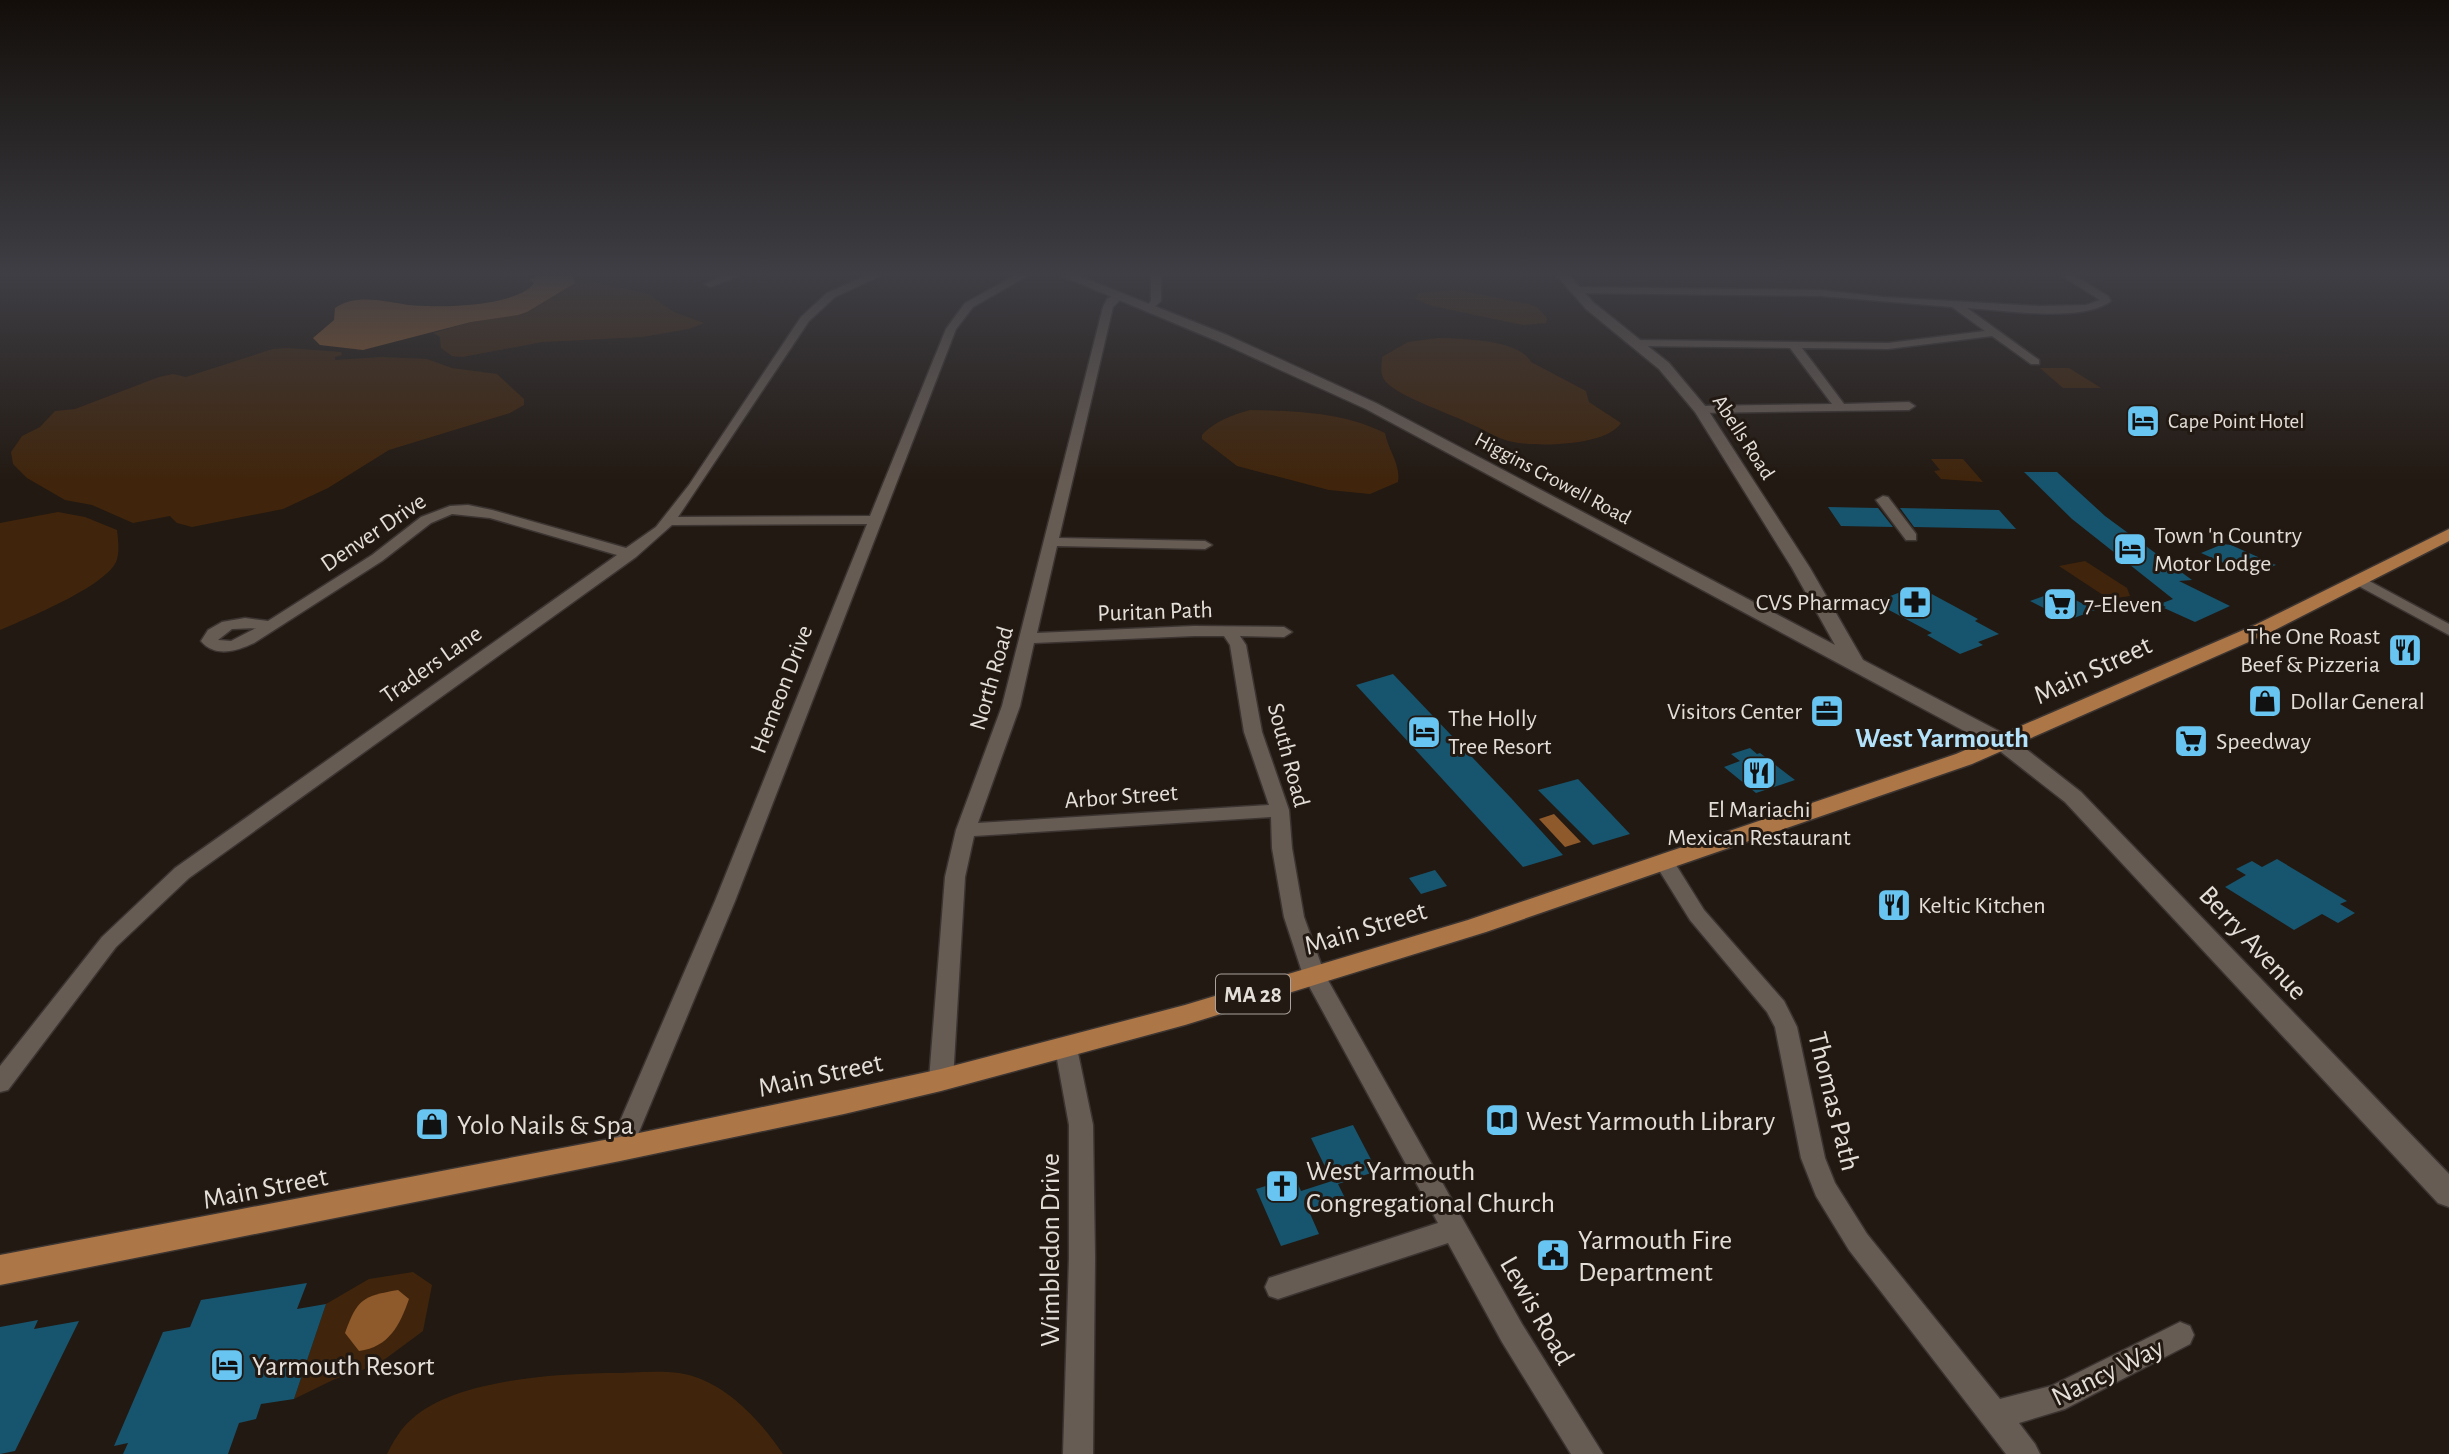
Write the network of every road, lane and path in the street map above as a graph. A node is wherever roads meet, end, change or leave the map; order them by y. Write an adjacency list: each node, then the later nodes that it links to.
1 (788, 344): 16 (street, Traders Lane)
2 (947, 344): 15 (street, Hemeon Drive)
3 (1099, 344): 19 (street, North Road)
4 (1235, 344): 24 (street, Higgins Crowell Road)
5 (1638, 344): 13 (street, Abells Road)
6 (1770, 344): 7 (street)
7 (1793, 344): 8 (street); 12 (street)
8 (1905, 344)
9 (2009, 344): 10 (street)
10 (2035, 362)
11 (1909, 406): 12 (street)
12 (1841, 408): 13 (street)
13 (1701, 410): 23 (street, Abells Road)
14 (1883, 500): 18 (street)
15 (874, 520): 16 (street); 39 (street, Hemeon Drive)
16 (670, 521): 21 (street, Traders Lane)
17 (2449, 534): 22 (main road, Main Street / MA 28)
18 (1911, 537)
19 (1052, 542): 20 (street); 29 (street, North Road)
20 (1205, 545)
21 (631, 554): 25 (street, Denver Drive); 38 (street, Traders Lane)
22 (2360, 581): 26 (street); 31 (main road, Main Street / MA 28)
23 (1828, 618): 24 (street); 30 (street, Abells Road)
24 (1778, 621): 30 (street, Higgins Crowell Road)
25 (271, 626)
26 (2449, 630)
27 (1228, 631): 28 (street, Puritan Path); 29 (street, Puritan Path); 32 (street, South Road)
28 (1284, 632)
29 (1028, 638): 33 (street, North Road)
30 (1854, 662): 31 (street, Higgins Crowell Road)
31 (2004, 743): 34 (main road, Main Street / MA 28); 40 (street, Berry Avenue)
32 (1280, 810): 33 (street, Arbor Street); 35 (street, South Road)
33 (966, 830): 37 (street, North Road)
34 (1664, 862): 35 (main road, Main Street / MA 28); 45 (street, Thomas Path)
35 (1314, 975): 36 (main road, Main Street / MA 28); 41 (street, Lewis Road)
36 (1066, 1048): 37 (main road, Main Street / MA 28); 46 (street, Wimbledon Drive)
37 (941, 1080): 39 (main road, Main Street / MA 28)
38 (0, 1083)
39 (620, 1149): 42 (main road, Main Street / MA 28)
40 (2445, 1184)
41 (1456, 1229): 43 (street); 47 (street, Lewis Road)
42 (0, 1270)
43 (1278, 1287)
44 (2180, 1335): 45 (street, Nancy Way)
45 (1993, 1415): 48 (street, Thomas Path)
46 (1079, 1454)
47 (1588, 1454)
48 (2025, 1454)

